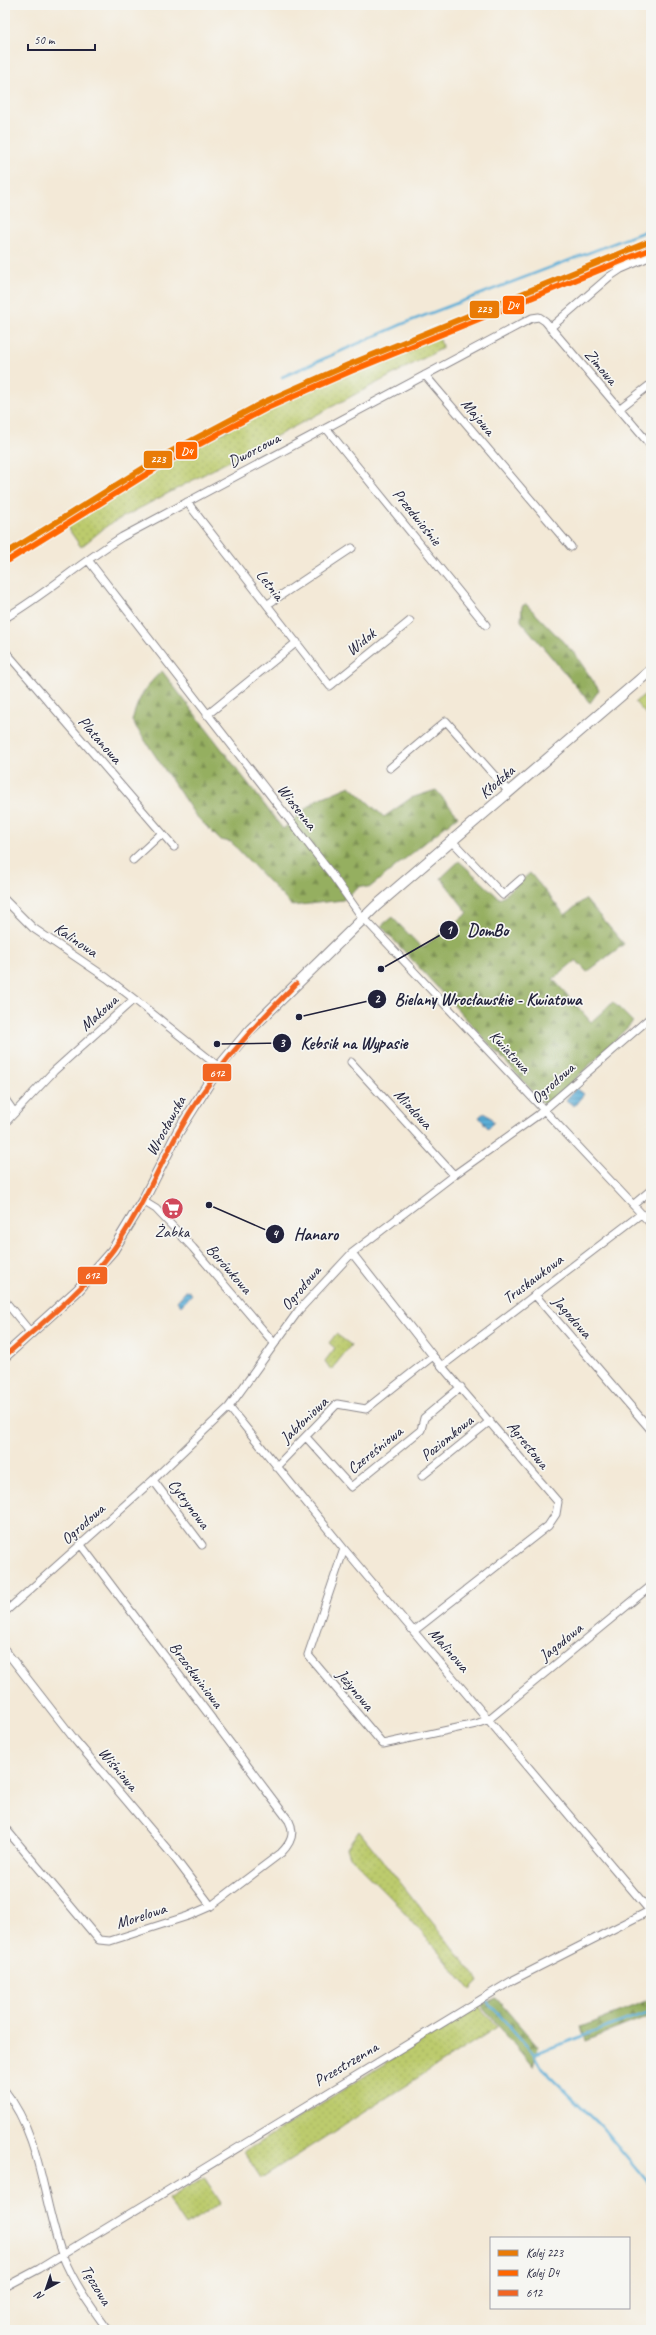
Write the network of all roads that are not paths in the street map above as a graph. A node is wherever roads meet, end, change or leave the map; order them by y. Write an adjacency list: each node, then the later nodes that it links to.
1 (651, 256): 3 (street)
2 (526, 321): 3 (street, Zimowa); 4 (street, Dworcowa)
3 (550, 328): 6 (street, Zimowa)
4 (425, 375): 7 (street, Dworcowa); 10 (street, Majowa)
5 (651, 384): 6 (street)
6 (619, 409): 8 (street, Zimowa)
7 (326, 428): 9 (street, Dworcowa); 16 (street, Przedwiośnie)
8 (651, 446)
9 (187, 502): 12 (street, Dworcowa); 13 (street, Letnia)
10 (571, 547)
11 (352, 548): 13 (street)
12 (88, 560): 14 (street, Dworcowa); 21 (street, Wiosenna)
13 (268, 604): 17 (street, Letnia)
14 (5, 618)
15 (410, 621): 20 (street, Widok)
16 (486, 625)
17 (297, 642): 20 (street, Letnia); 21 (street)
18 (5, 651): 24 (street, Platanowa)
19 (651, 670): 23 (main road, Kłodzka)
20 (330, 686)
21 (207, 715): 30 (street, Wiosenna)
22 (390, 768): 23 (street)
23 (509, 792): 25 (main road, Kłodzka)
24 (162, 833): 26 (street, Platanowa); 27 (street)
25 (452, 840): 28 (street); 30 (main road, Kłodzka)
26 (174, 847)
27 (132, 860)
28 (521, 879)
29 (5, 900): 31 (street, Kalinowa)
30 (364, 918): 34 (main road, Wrocławska); 36 (street, Kwiatowa)
31 (134, 1000): 34 (street, Makowa); 37 (street, Makowa)
32 (651, 1017): 36 (street, Ogrodowa)
33 (351, 1062): 39 (street, Miodowa)
34 (219, 1067): 41 (main road, Wrocławska)
35 (5, 1100): 37 (street)
36 (544, 1110): 39 (street, Ogrodowa); 42 (street, Kwiatowa)
37 (14, 1112): 38 (street, Makowa)
38 (5, 1123)
39 (454, 1174): 45 (street, Ogrodowa)
40 (651, 1190): 42 (street)
41 (143, 1200): 48 (main road, Wrocławska); 49 (street, Borówkowa)
42 (633, 1205): 43 (street, Kwiatowa)
43 (642, 1214): 44 (street, Kwiatowa); 46 (street, Truskawkowa)
44 (651, 1224)
45 (352, 1253): 49 (street, Ogrodowa); 51 (street, Agrestowa)
46 (535, 1295): 52 (street, Truskawkowa); 56 (street, Jagodowa)
47 (5, 1300): 48 (street)
48 (31, 1333): 50 (main road, Wrocławska)
49 (274, 1343): 54 (street, Ogrodowa)
50 (5, 1356)
51 (434, 1356): 52 (street, Agrestowa); 57 (street, Jabłoniowa)
52 (442, 1366): 53 (street, Agrestowa)
53 (461, 1387): 55 (street, Agrestowa); 57 (street, Czereśniowa)
54 (229, 1407): 58 (street, Malinowa); 60 (street, Ogrodowa)
55 (490, 1420): 59 (street, Poziomkowa); 66 (street, Agrestowa)
56 (651, 1430)
57 (306, 1437): 58 (street, Jabłoniowa)
58 (276, 1467): 63 (street, Malinowa)
59 (422, 1476)
60 (153, 1480): 61 (street, Ogrodowa); 62 (street, Cytrynowa)
61 (81, 1545): 65 (street, Ogrodowa); 69 (street, Brzoskwiniowa)
62 (202, 1545)
63 (344, 1549): 66 (street, Malinowa); 68 (street, Jeżynowa)
64 (651, 1586): 68 (street, Jagodowa)
65 (5, 1612)
66 (414, 1631): 68 (street, Malinowa)
67 (5, 1650): 71 (street, Wiśniowa)
68 (489, 1719): 72 (street, Malinowa)
69 (289, 1821): 71 (street, Morelowa)
70 (5, 1828): 71 (street, Morelowa)
71 (211, 1906)
72 (650, 1910): 74 (street, Przestrzenna)
73 (5, 2091): 74 (street, Tęczowa)
74 (62, 2254): 75 (street, Przestrzenna); 76 (street, Tęczowa)
75 (5, 2287)
76 (108, 2330)

